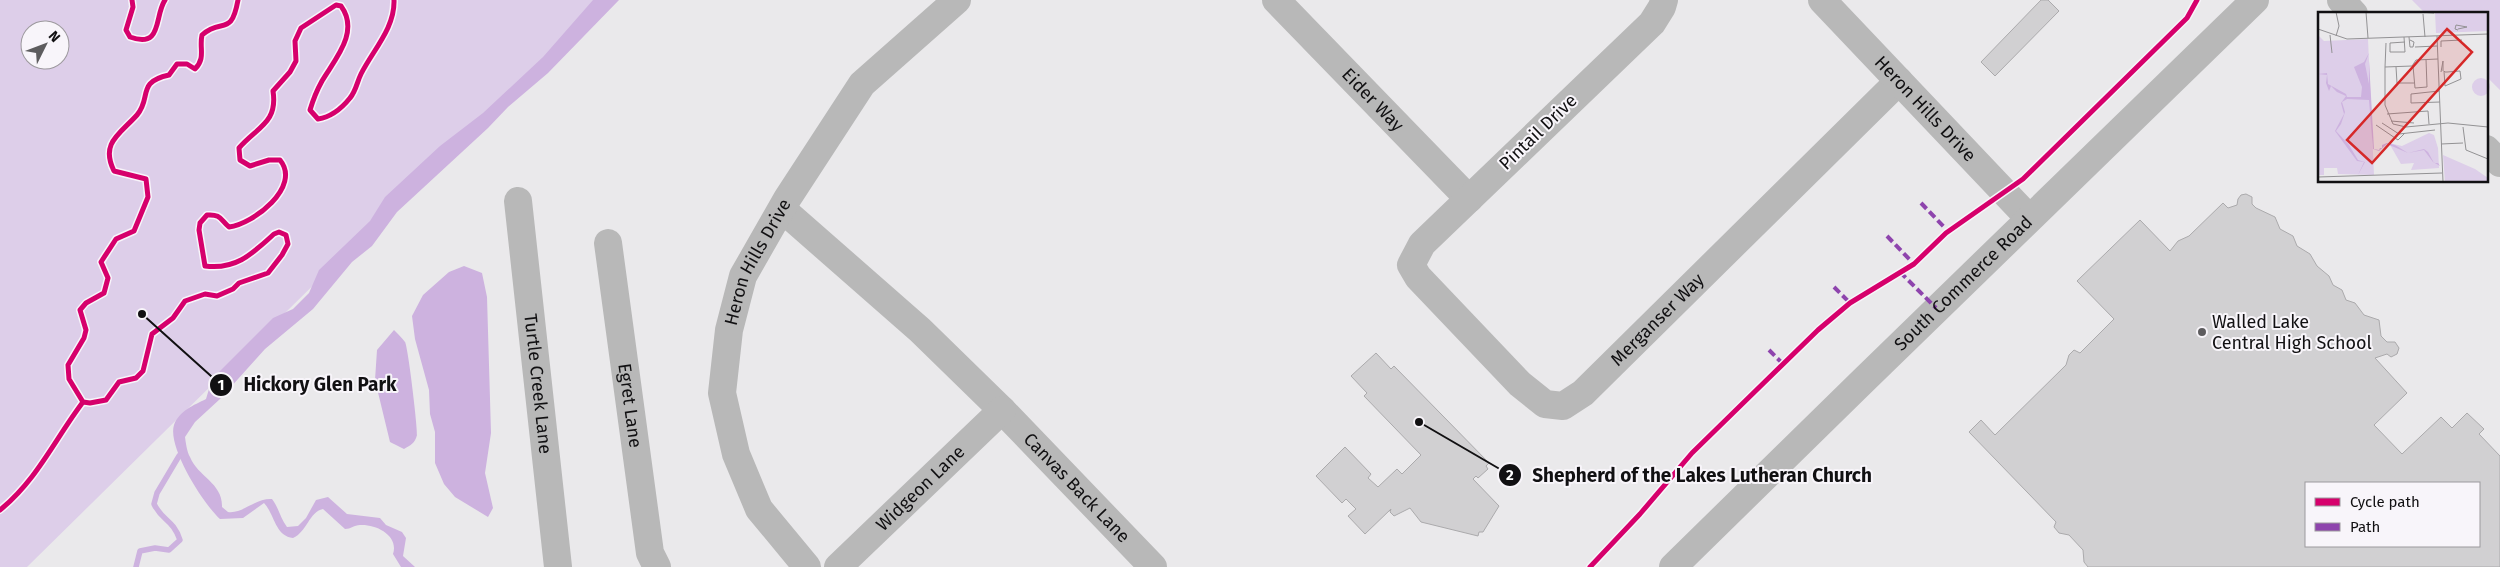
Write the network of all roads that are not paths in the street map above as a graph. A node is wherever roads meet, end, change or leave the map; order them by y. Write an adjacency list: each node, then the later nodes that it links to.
1 (957, 0): 13 (street, Heron Hills Drive)
2 (1276, 0): 11 (street, Eider Way)
3 (1664, 0): 11 (street, Pintail Drive)
4 (1822, 0): 8 (street, Heron Hills Drive)
5 (2254, 0): 14 (street, South Commerce Road)
6 (2341, 0): 7 (street)
7 (2352, 12)
8 (1899, 81): 14 (street, Heron Hills Drive); 16 (street, Merganser Way)
9 (2488, 151): 10 (street)
10 (2500, 163)
11 (1469, 199): 16 (street, Pintail Drive)
12 (518, 201): 18 (street, Turtle Creek Lane)
13 (782, 209): 17 (street, Canvas Back Lane); 20 (street, Heron Hills Drive)
14 (2029, 218): 23 (street, South Commerce Road)
15 (608, 243): 19 (street, Egret Lane)
16 (1411, 264)
17 (1002, 410): 21 (street, Widgeon Lane); 22 (street, Canvas Back Lane)
18 (558, 567)
19 (657, 567)
20 (807, 567)
21 (838, 567)
22 (1152, 567)
23 (1673, 567)

